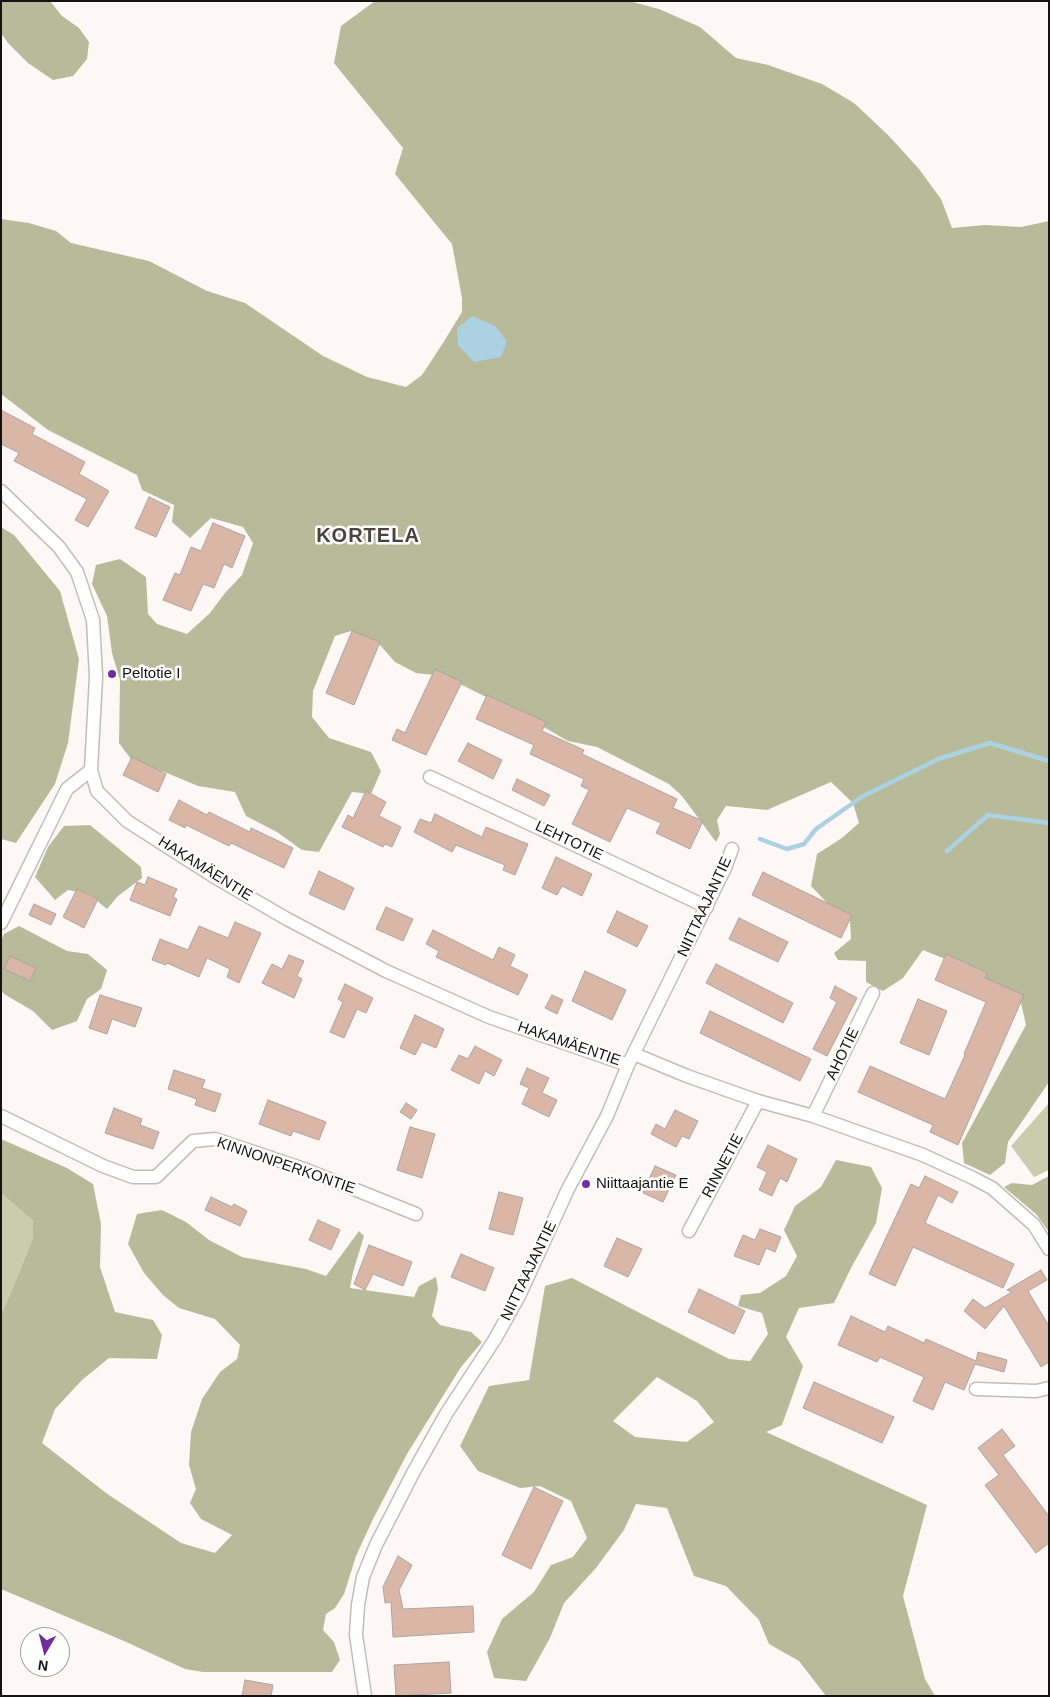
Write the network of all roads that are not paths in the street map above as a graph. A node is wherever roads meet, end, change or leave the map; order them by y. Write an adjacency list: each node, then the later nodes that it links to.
1 (1, 491): 2 (street, HAKAMÄENTIE)
2 (90, 770): 6 (street); 8 (street, HAKAMÄENTIE)
3 (430, 777): 5 (street, LEHTOTIE)
4 (732, 850): 5 (street, NIITTAAJANTIE)
5 (706, 907): 8 (street, NIITTAAJANTIE)
6 (1, 923)
7 (873, 993): 11 (street, AHOTIE)
8 (631, 1060): 9 (street, HAKAMÄENTIE); 17 (street, NIITTAAJANTIE)
9 (758, 1101): 11 (street, HAKAMÄENTIE); 13 (street, RINNETIE)
10 (1, 1116): 12 (street, KINNONPERKONTIE)
11 (813, 1116): 14 (street, HAKAMÄENTIE)
12 (416, 1214)
13 (688, 1231)
14 (1049, 1249)
15 (1049, 1388): 16 (street)
16 (976, 1389)
17 (365, 1696)

